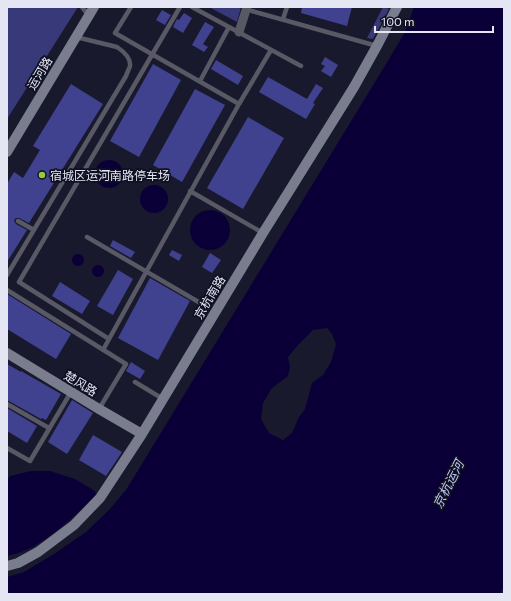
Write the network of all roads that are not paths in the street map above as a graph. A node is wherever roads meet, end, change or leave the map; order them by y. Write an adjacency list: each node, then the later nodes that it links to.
1 (82, 7): 8 (lane)
2 (131, 7): 15 (lane)
3 (180, 7): 15 (lane)
4 (192, 7): 10 (lane)
5 (287, 7): 9 (lane)
6 (397, 7): 13 (street, 京杭南路)
7 (250, 9): 9 (lane); 11 (street)
8 (92, 11): 12 (street, 运河路)
9 (284, 19): 13 (lane)
10 (230, 27): 11 (lane); 17 (lane)
11 (239, 32): 14 (lane)
12 (76, 37): 19 (street, 运河路); 22 (lane)
13 (377, 46): 23 (street, 京杭南路)
14 (271, 50): 16 (lane); 18 (lane)
15 (153, 54): 17 (lane); 29 (lane)
16 (301, 66)
17 (200, 81): 18 (lane)
18 (239, 104): 20 (lane)
19 (7, 152)
20 (190, 192): 23 (lane); 25 (lane)
21 (18, 221): 22 (lane)
22 (34, 230): 26 (lane)
23 (263, 233): 34 (street, 京杭南路)
24 (87, 237): 25 (lane)
25 (146, 272): 28 (lane); 29 (lane)
26 (7, 275)
27 (7, 290): 30 (lane)
28 (202, 304)
29 (109, 339): 30 (lane)
30 (103, 350): 36 (lane)
31 (7, 353): 33 (street, 楚风路)
32 (135, 382): 34 (lane)
33 (71, 392): 36 (street, 楚风路); 37 (lane)
34 (163, 399): 38 (street, 京杭南路)
35 (7, 404): 37 (lane)
36 (99, 409): 38 (street, 楚风路)
37 (49, 428): 39 (lane)
38 (142, 434): 40 (street, 京杭南路)
39 (7, 448)
40 (7, 566)

